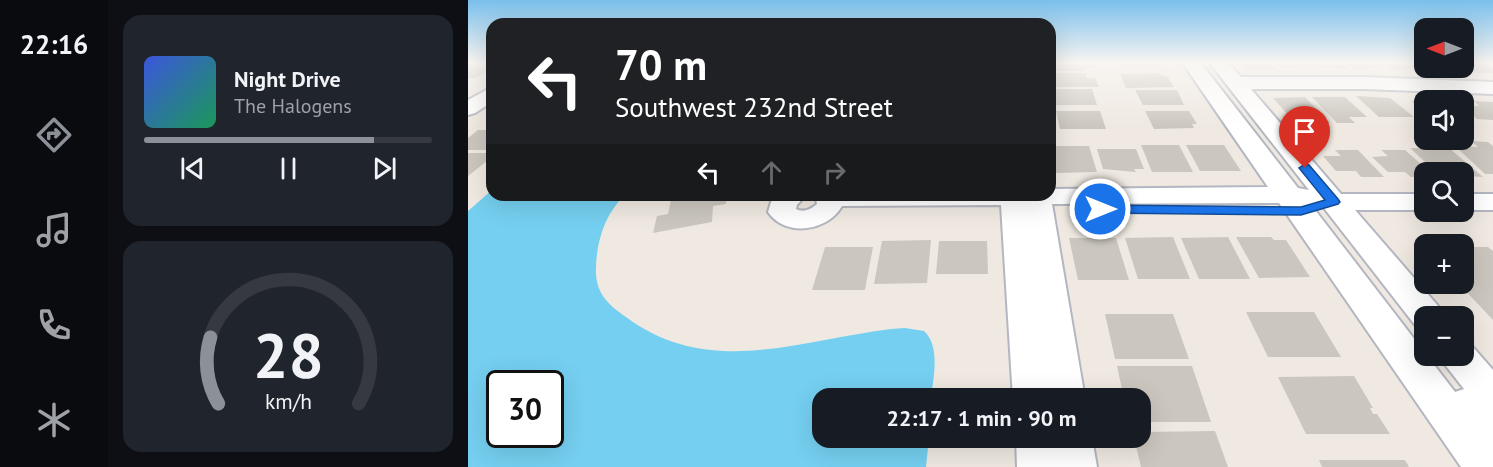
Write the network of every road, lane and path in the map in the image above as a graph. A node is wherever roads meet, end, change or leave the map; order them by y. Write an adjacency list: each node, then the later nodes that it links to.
1 (1207, 84): 12 (street)
2 (1236, 84): 10 (street)
3 (1393, 84): 4 (street)
4 (1493, 88)
5 (486, 97): 6 (street)
6 (468, 109)
7 (785, 201): 9 (street)
8 (1026, 201): 9 (street); 12 (street); 16 (street); 17 (street)
9 (828, 202)
10 (1334, 202): 11 (street); 12 (street); 14 (street)
11 (1414, 202)
12 (1296, 203): 13 (street)
13 (1328, 247): 19 (street); 24 (street)
14 (1419, 306)
15 (1467, 366): 18 (street)
16 (1032, 388)
17 (1064, 388)
18 (1493, 397)
19 (1493, 441)
20 (1037, 448): 22 (street)
21 (1073, 448): 23 (street)
22 (1038, 467)
23 (1076, 467)
24 (1486, 467)

